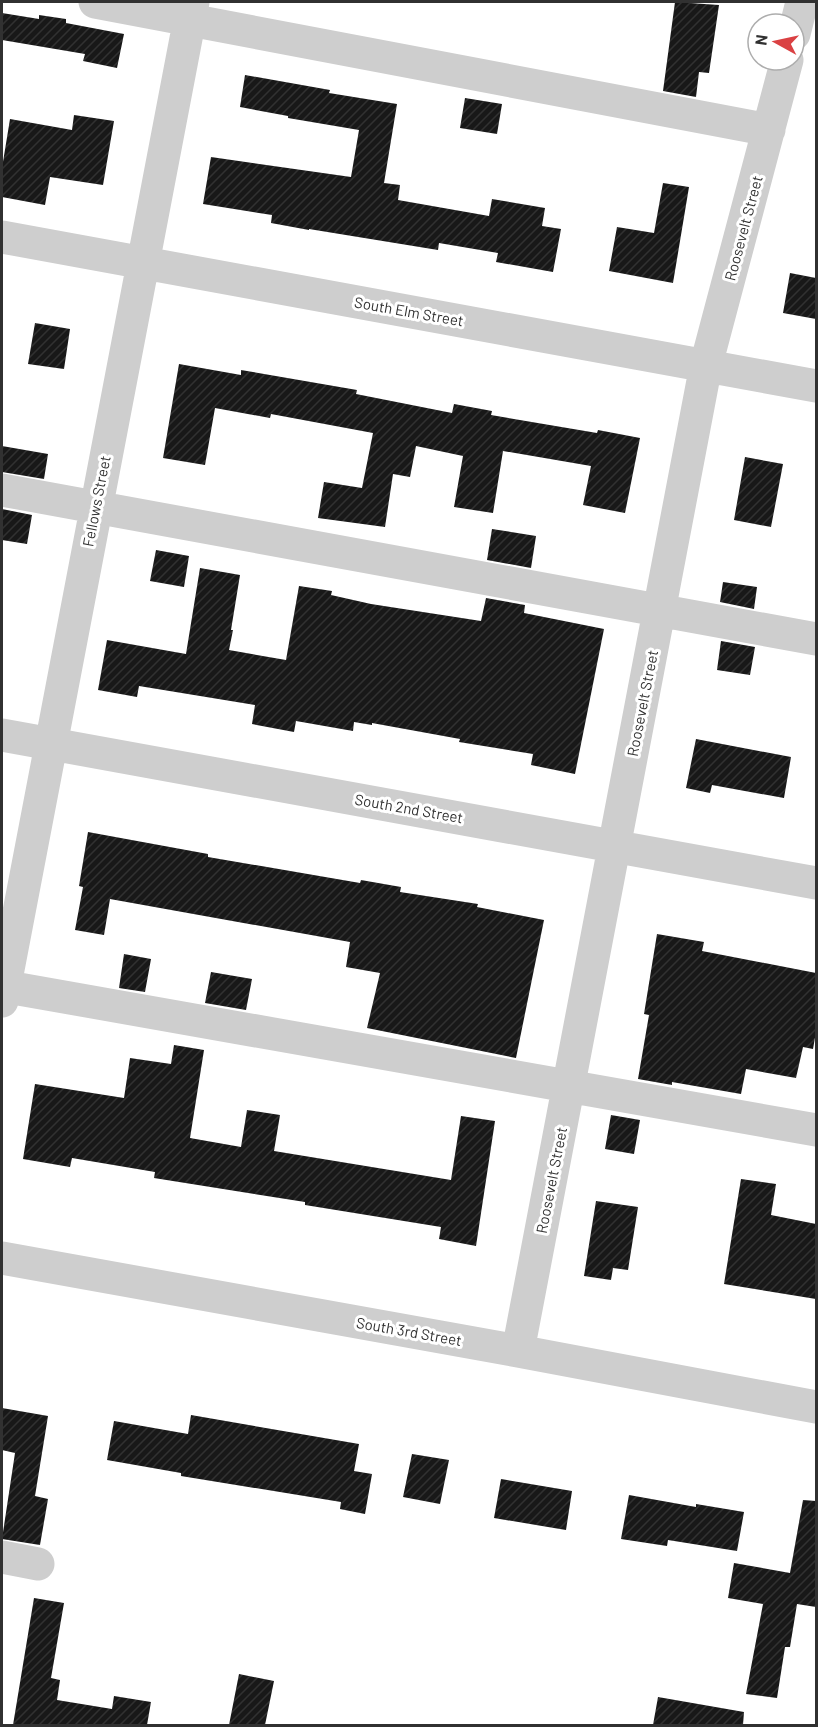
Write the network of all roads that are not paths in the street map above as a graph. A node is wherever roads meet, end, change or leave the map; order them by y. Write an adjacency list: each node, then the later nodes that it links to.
1 (95, 2): 2 (street)
2 (191, 10): 4 (street); 6 (street, Fellows Street)
3 (784, 72): 4 (street, Roosevelt Street)
4 (769, 130): 7 (street, Roosevelt Street)
5 (2, 237): 6 (street, South Elm Street)
6 (142, 263): 7 (street, South Elm Street); 10 (street, Fellows Street)
7 (706, 365): 8 (street, South Elm Street); 11 (street, Roosevelt Street)
8 (816, 386)
9 (2, 490): 10 (street)
10 (95, 508): 11 (street); 14 (street, Fellows Street)
11 (660, 609): 12 (street); 15 (street, Roosevelt Street)
12 (816, 639)
13 (2, 735): 14 (street, South 2nd Street)
14 (50, 744): 15 (street, South 2nd Street); 17 (street, Fellows Street)
15 (615, 846): 16 (street, South 2nd Street); 18 (street, Roosevelt Street)
16 (816, 883)
17 (2, 992): 18 (street)
18 (570, 1085): 19 (street); 21 (street, Roosevelt Street)
19 (816, 1130)
20 (2, 1258): 21 (street, South 3rd Street)
21 (518, 1351): 22 (street, South 3rd Street)
22 (816, 1407)
23 (2, 1557): 24 (street)
24 (38, 1563)

